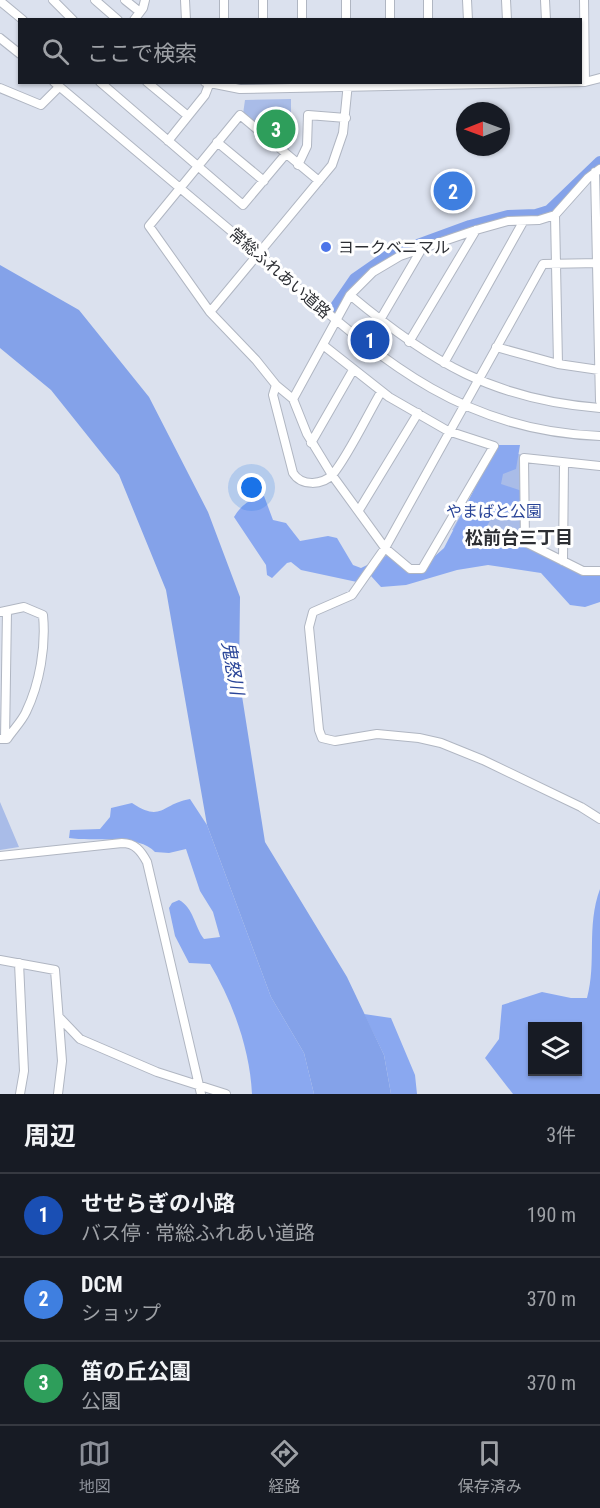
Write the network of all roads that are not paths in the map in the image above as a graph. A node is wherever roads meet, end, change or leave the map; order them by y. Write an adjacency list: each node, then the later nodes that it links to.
1 (53, 0): 19 (street)
2 (95, 0): 20 (street)
3 (125, 0): 17 (street)
4 (145, 0): 17 (street)
5 (185, 0): 21 (street)
6 (224, 0): 22 (street)
7 (263, 0): 23 (street)
8 (302, 0): 24 (street)
9 (346, 0): 25 (street)
10 (390, 0): 26 (street)
11 (428, 0): 27 (street)
12 (467, 0): 28 (street)
13 (506, 0): 29 (street)
14 (545, 0): 30 (street)
15 (584, 0): 35 (street)
16 (0, 1): 18 (street)
17 (137, 16)
18 (21, 18)
19 (71, 18)
20 (116, 18)
21 (186, 18)
22 (224, 18)
23 (263, 18)
24 (302, 18)
25 (346, 18)
26 (390, 18)
27 (428, 18)
28 (468, 18)
29 (507, 18)
30 (546, 18)
31 (0, 38): 32 (street)
32 (18, 52)
33 (600, 78): 35 (street)
34 (582, 82): 35 (street)
35 (585, 82)
36 (101, 84): 51 (street)
37 (149, 84): 49 (street)
38 (208, 84): 49 (street)
39 (213, 84): 46 (street)
40 (429, 84): 41 (street); 45 (street)
41 (469, 84): 42 (street)
42 (508, 84)
43 (56, 85): 48 (street); 59 (street, 常総ふれあい道路)
44 (348, 85): 45 (street); 47 (street); 50 (street)
45 (391, 85)
46 (264, 86): 47 (street)
47 (304, 86)
48 (0, 88)
49 (188, 116): 51 (street)
50 (346, 118): 54 (street); 58 (street)
51 (168, 141): 55 (street)
52 (217, 142): 53 (street); 55 (street); 57 (street)
53 (285, 155): 54 (street); 57 (street)
54 (298, 165): 58 (street)
55 (197, 167): 57 (street); 59 (street)
56 (598, 170): 60 (street); 65 (street)
57 (264, 181)
58 (319, 181): 64 (street)
59 (180, 189): 64 (street, 常総ふれあい道路); 68 (street)
60 (555, 215): 61 (street); 66 (street)
61 (523, 222): 62 (street); 74 (street)
62 (476, 230): 63 (street); 71 (street)
63 (421, 249): 67 (street); 69 (street)
64 (259, 254): 68 (street); 70 (street, 常総ふれあい道路)
65 (599, 263): 66 (street); 77 (street)
66 (556, 264): 73 (street); 75 (street)
67 (350, 295): 69 (street); 70 (street)
68 (210, 312): 79 (street)
69 (380, 320): 71 (street)
70 (336, 321): 72 (street); 83 (street, 常総ふれあい道路)
71 (409, 342): 74 (street)
72 (323, 345): 76 (street); 81 (street)
73 (496, 347): 75 (street); 78 (street)
74 (444, 363): 78 (street)
75 (558, 364): 77 (street)
76 (353, 370): 80 (street); 88 (street)
77 (599, 370): 82 (street)
78 (477, 382): 83 (street); 84 (street)
79 (276, 386): 81 (street); 91 (street)
80 (381, 392): 85 (street); 91 (street)
81 (293, 399): 88 (street)
82 (600, 401)
83 (462, 405): 86 (street); 87 (street, 常総ふれあい道路)
84 (600, 408)
85 (418, 413): 86 (street); 92 (street)
86 (448, 431): 93 (street); 93 (street)
87 (600, 436)
88 (311, 443): 91 (street)
89 (564, 463): 90 (street); 94 (street); 94 (street)
90 (600, 465)
91 (332, 475): 92 (street)
92 (359, 510): 93 (street)
93 (385, 548): 98 (street)
94 (563, 561): 95 (street)
95 (600, 571)
96 (4, 612): 97 (street); 97 (street)
97 (2, 739)
98 (600, 819)
99 (0, 856): 103 (street)
100 (0, 960): 101 (street)
101 (20, 963): 102 (street); 104 (street)
102 (58, 1017): 103 (street); 105 (street)
103 (200, 1090): 106 (street)
104 (20, 1094)
105 (58, 1094)
106 (226, 1094)

